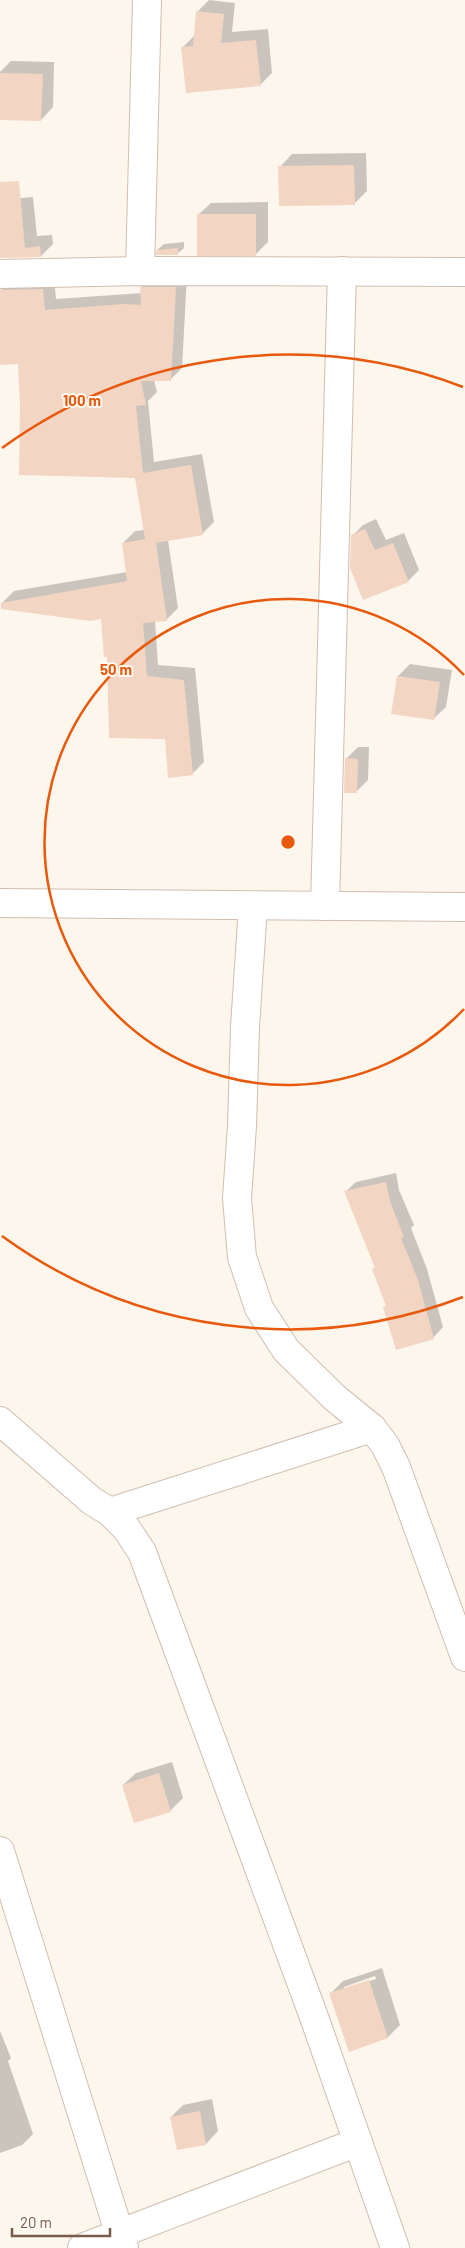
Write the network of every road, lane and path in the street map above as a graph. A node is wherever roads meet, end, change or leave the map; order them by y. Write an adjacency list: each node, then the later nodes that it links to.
1 (148, 0): 2 (street)
2 (140, 271): 3 (street); 5 (street)
3 (342, 271): 4 (street); 8 (street)
4 (465, 272)
5 (0, 274)
6 (0, 903): 7 (street)
7 (253, 906): 8 (street); 11 (street)
8 (325, 906): 9 (street)
9 (465, 907)
10 (0, 1421): 12 (street)
11 (372, 1428): 12 (street); 13 (street)
12 (110, 1512): 15 (street)
13 (465, 1657)
14 (0, 1851): 16 (street)
15 (358, 2142): 16 (street); 18 (street)
16 (122, 2241): 17 (street)
17 (82, 2248)
18 (395, 2248)

